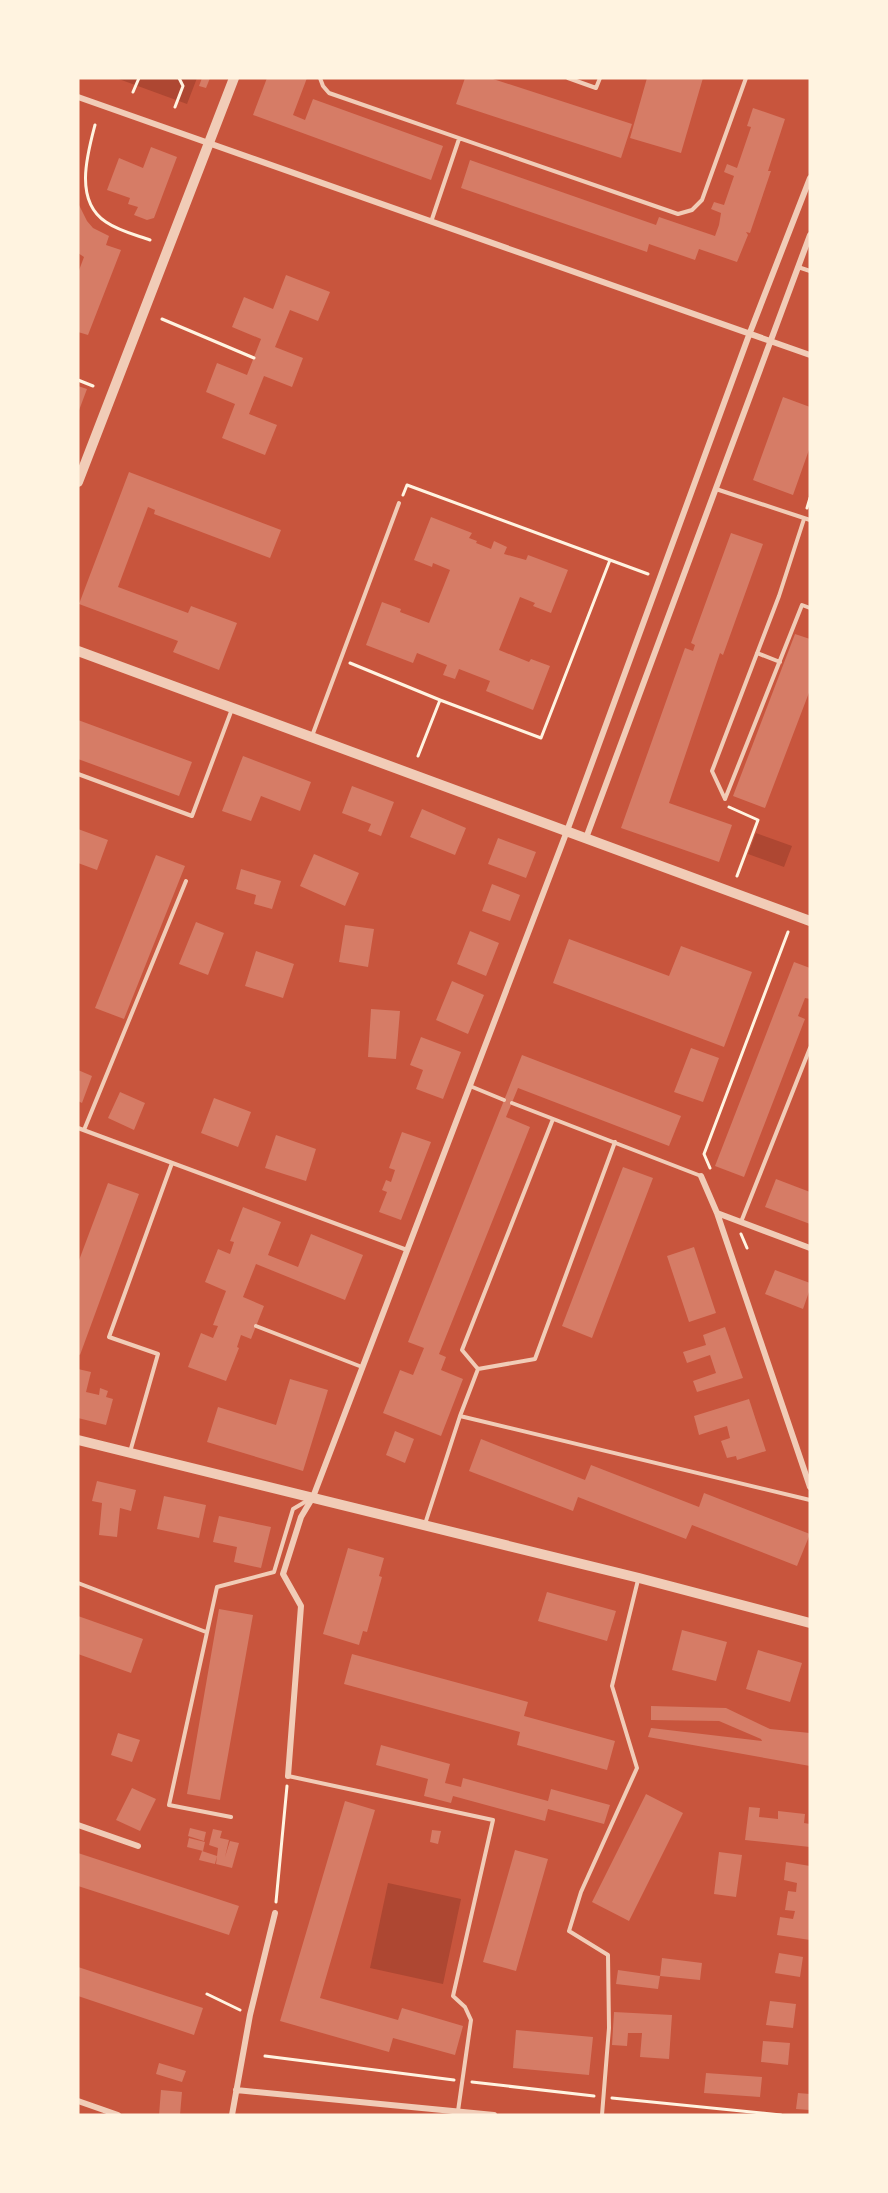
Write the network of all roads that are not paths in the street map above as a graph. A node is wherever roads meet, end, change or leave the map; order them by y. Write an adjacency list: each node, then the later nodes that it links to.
1 (234, 78): 8 (street)
2 (320, 78): 7 (lane)
3 (568, 78): 4 (lane)
4 (600, 78)
5 (746, 78): 7 (lane)
6 (78, 97): 8 (street)
7 (459, 139): 10 (lane)
8 (208, 143): 10 (street); 17 (street)
9 (810, 178): 14 (street)
10 (431, 222): 14 (street)
11 (810, 235): 12 (street)
12 (798, 267): 13 (lane); 15 (street)
13 (810, 271)
14 (749, 335): 15 (street); 29 (street)
15 (770, 342): 16 (street); 18 (street)
16 (810, 355)
17 (78, 482)
18 (716, 489): 20 (lane); 30 (street)
19 (399, 503): 27 (lane)
20 (804, 519): 21 (lane); 24 (lane)
21 (810, 520)
22 (810, 608): 25 (lane)
23 (78, 651): 26 (street)
24 (757, 653): 25 (lane); 25 (lane)
25 (780, 662)
26 (233, 708): 27 (street); 28 (lane)
27 (312, 737): 29 (street)
28 (78, 774)
29 (567, 831): 30 (street); 34 (street)
30 (586, 838): 32 (street)
31 (186, 881): 39 (lane)
32 (809, 918)
33 (810, 1048): 44 (lane)
34 (470, 1086): 35 (lane); 46 (street)
35 (504, 1100)
36 (512, 1103): 37 (lane)
37 (554, 1119): 40 (lane); 49 (lane)
38 (78, 1128): 39 (lane)
39 (84, 1130): 41 (lane)
40 (615, 1142): 42 (lane); 49 (lane)
41 (172, 1163): 46 (lane); 52 (lane)
42 (701, 1176): 43 (street)
43 (717, 1213): 44 (street); 53 (street)
44 (741, 1222): 45 (street)
45 (810, 1248)
46 (407, 1250): 48 (street)
47 (256, 1326): 48 (lane)
48 (363, 1367): 54 (street)
49 (478, 1369): 50 (lane)
50 (460, 1416): 55 (lane); 56 (lane)
51 (78, 1440): 52 (street)
52 (129, 1453): 54 (street)
53 (810, 1487)
54 (313, 1497): 56 (street); 60 (lane); 61 (street)
55 (810, 1500)
56 (425, 1525): 57 (street)
57 (639, 1578): 59 (street); 72 (lane)
58 (78, 1583): 60 (lane)
59 (810, 1623)
60 (206, 1632): 62 (lane)
61 (288, 1776): 68 (lane)
62 (231, 1817)
63 (78, 1825): 64 (street)
64 (138, 1846)
65 (275, 1913): 66 (street)
66 (236, 2090): 68 (street); 70 (street)
67 (78, 2101): 69 (street)
68 (458, 2112): 71 (street)
69 (117, 2115)
70 (232, 2115)
71 (494, 2115)
72 (602, 2115)

